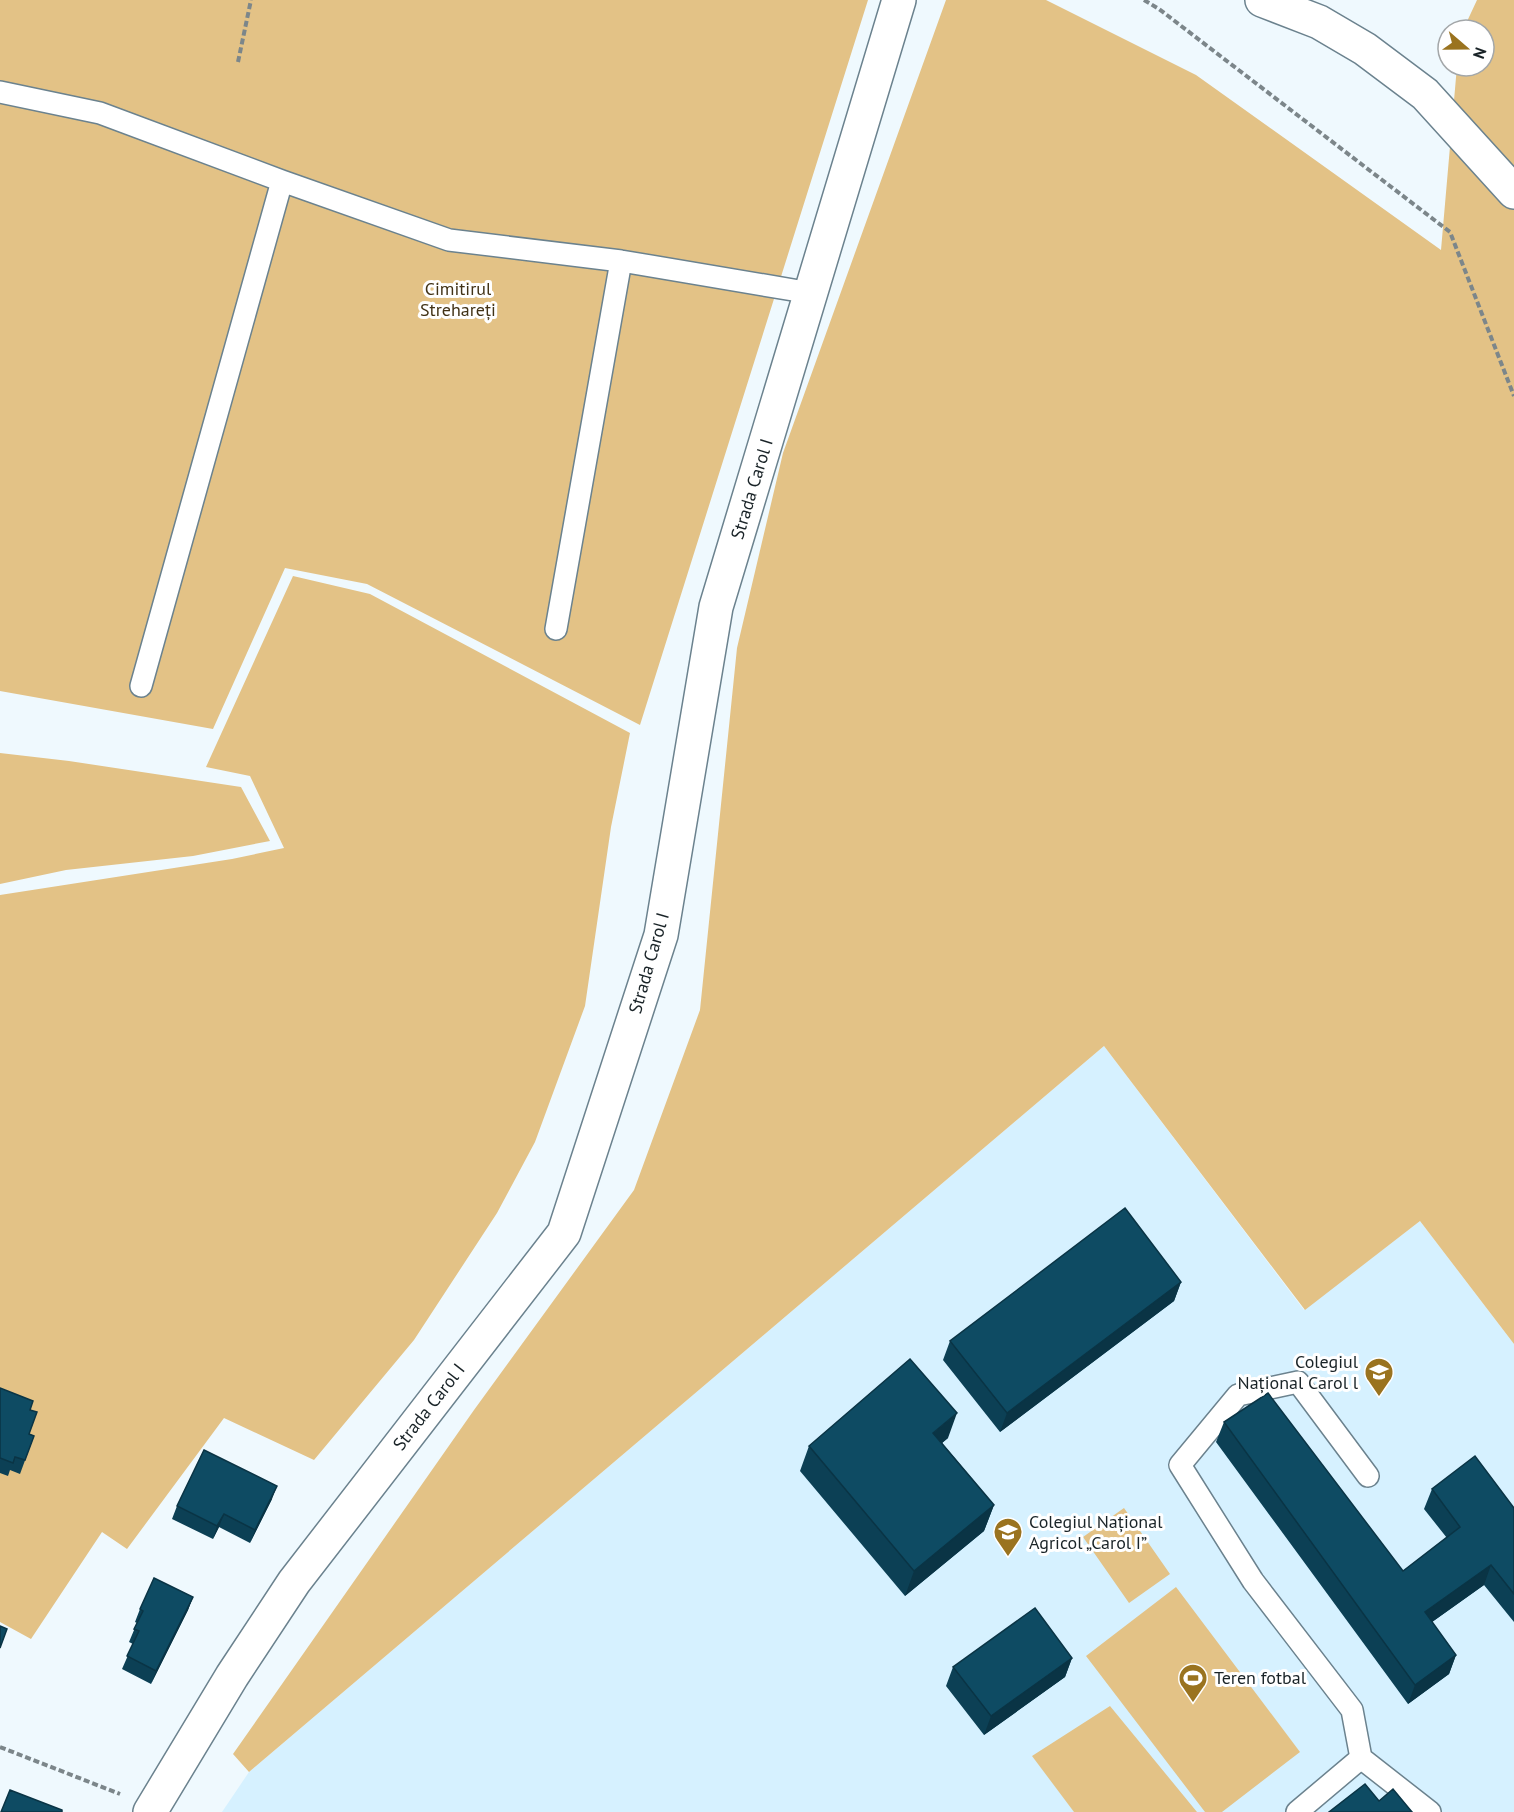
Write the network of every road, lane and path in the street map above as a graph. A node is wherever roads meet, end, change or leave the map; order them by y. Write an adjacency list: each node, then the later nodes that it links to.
1 (251, 0): 5 (path)
2 (899, 0): 10 (street, Strada Carol I)
3 (1144, 0): 11 (path)
4 (1262, 0): 8 (street)
5 (238, 62)
6 (0, 92): 7 (lane)
7 (282, 181): 9 (lane); 13 (lane)
8 (1514, 192)
9 (621, 261): 10 (lane); 12 (lane)
10 (811, 293): 18 (street, Strada Carol I)
11 (1514, 396)
12 (556, 629)
13 (141, 686)
14 (1368, 1476): 16 (lane)
15 (0, 1747): 17 (path)
16 (1361, 1758): 19 (lane); 20 (lane)
17 (120, 1794)
18 (150, 1812)
19 (1297, 1812)
20 (1430, 1812)

